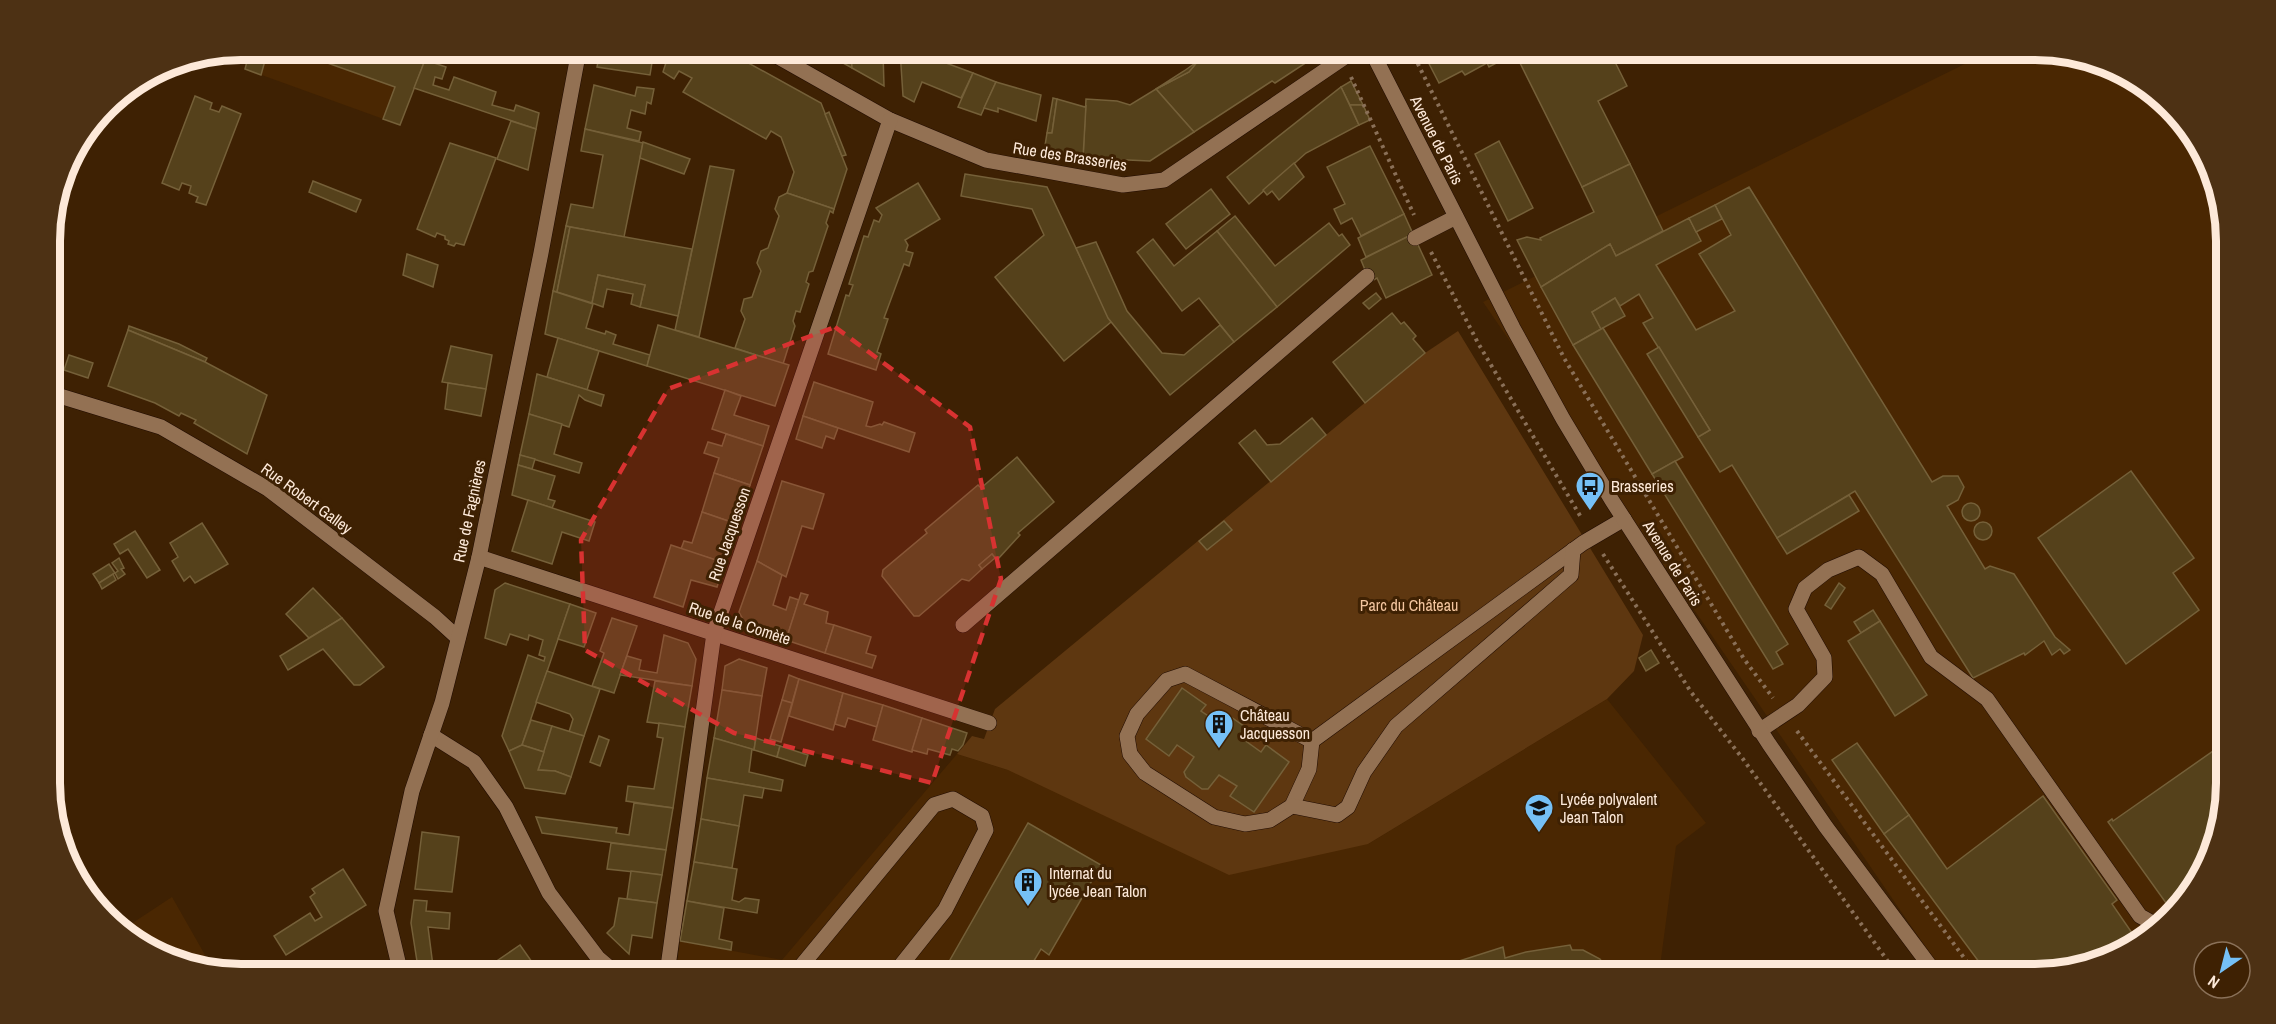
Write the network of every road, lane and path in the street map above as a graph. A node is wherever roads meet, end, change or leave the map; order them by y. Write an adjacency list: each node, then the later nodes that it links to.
1 (577, 60): 13 (street, Rue de Fagnières)
2 (784, 60): 6 (street, Rue des Brasseries)
3 (1340, 60): 6 (street, Rue des Brasseries)
4 (1376, 60): 7 (street, Avenue de Paris)
5 (1416, 60): 17 (path)
6 (890, 120): 15 (street, Rue Jacquesson)
7 (1456, 217): 8 (street); 11 (street, Avenue de Paris)
8 (1415, 238)
9 (1367, 276): 14 (street)
10 (60, 396): 16 (street, Rue Robert Galley)
11 (1624, 519): 12 (street); 19 (street, Avenue de Paris)
12 (1573, 550): 21 (street); 22 (street)
13 (478, 557): 15 (street, Rue de la Comète); 16 (street, Rue de Fagnières)
14 (963, 625)
15 (714, 633): 18 (street, Rue de la Comète); 26 (street, Rue Jacquesson)
16 (458, 638): 20 (street, Rue de Fagnières)
17 (1784, 714): 19 (street); 23 (street); 30 (path)
18 (989, 723)
19 (1760, 731): 29 (street, Avenue de Paris)
20 (431, 735): 24 (street, Rue de Fagnières); 25 (street)
21 (1312, 741): 22 (street); 22 (street)
22 (1292, 806)
23 (2151, 922)
24 (399, 964)
25 (605, 964)
26 (668, 964)
27 (802, 964): 28 (street)
28 (902, 964)
29 (1928, 964)
30 (1969, 964)

